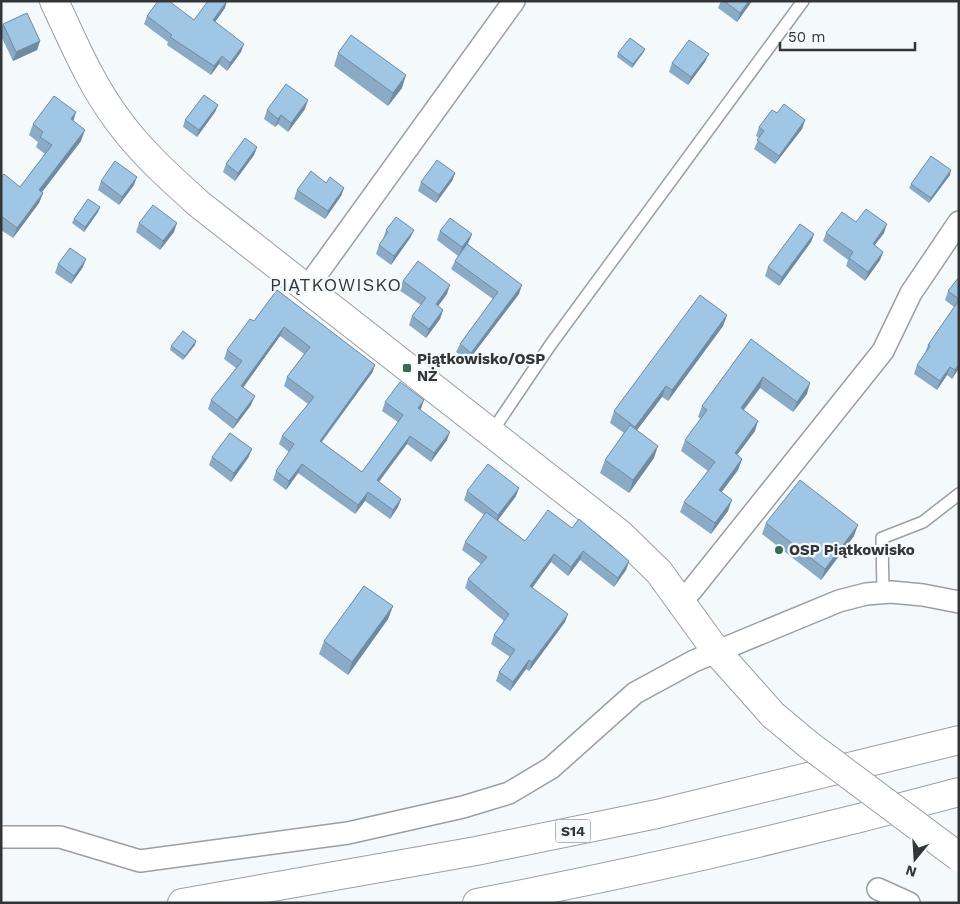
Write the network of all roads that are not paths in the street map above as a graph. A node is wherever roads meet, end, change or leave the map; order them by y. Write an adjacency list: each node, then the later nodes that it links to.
1 (54, 1): 5 (main road)
2 (514, 1): 5 (street)
3 (803, 1): 6 (lane)
4 (959, 222): 8 (street)
5 (306, 289): 6 (main road)
6 (492, 432): 11 (main road)
7 (959, 494): 9 (lane)
8 (691, 591)
9 (883, 593): 10 (street); 11 (street)
10 (959, 602)
11 (717, 652): 14 (street); 15 (main road, bridge)
12 (959, 740): 17 (main road, S14)
13 (959, 792): 18 (main road)
14 (1, 837)
15 (959, 857)
16 (878, 889): 19 (street)
17 (182, 903)
18 (477, 903)
19 (908, 903)

